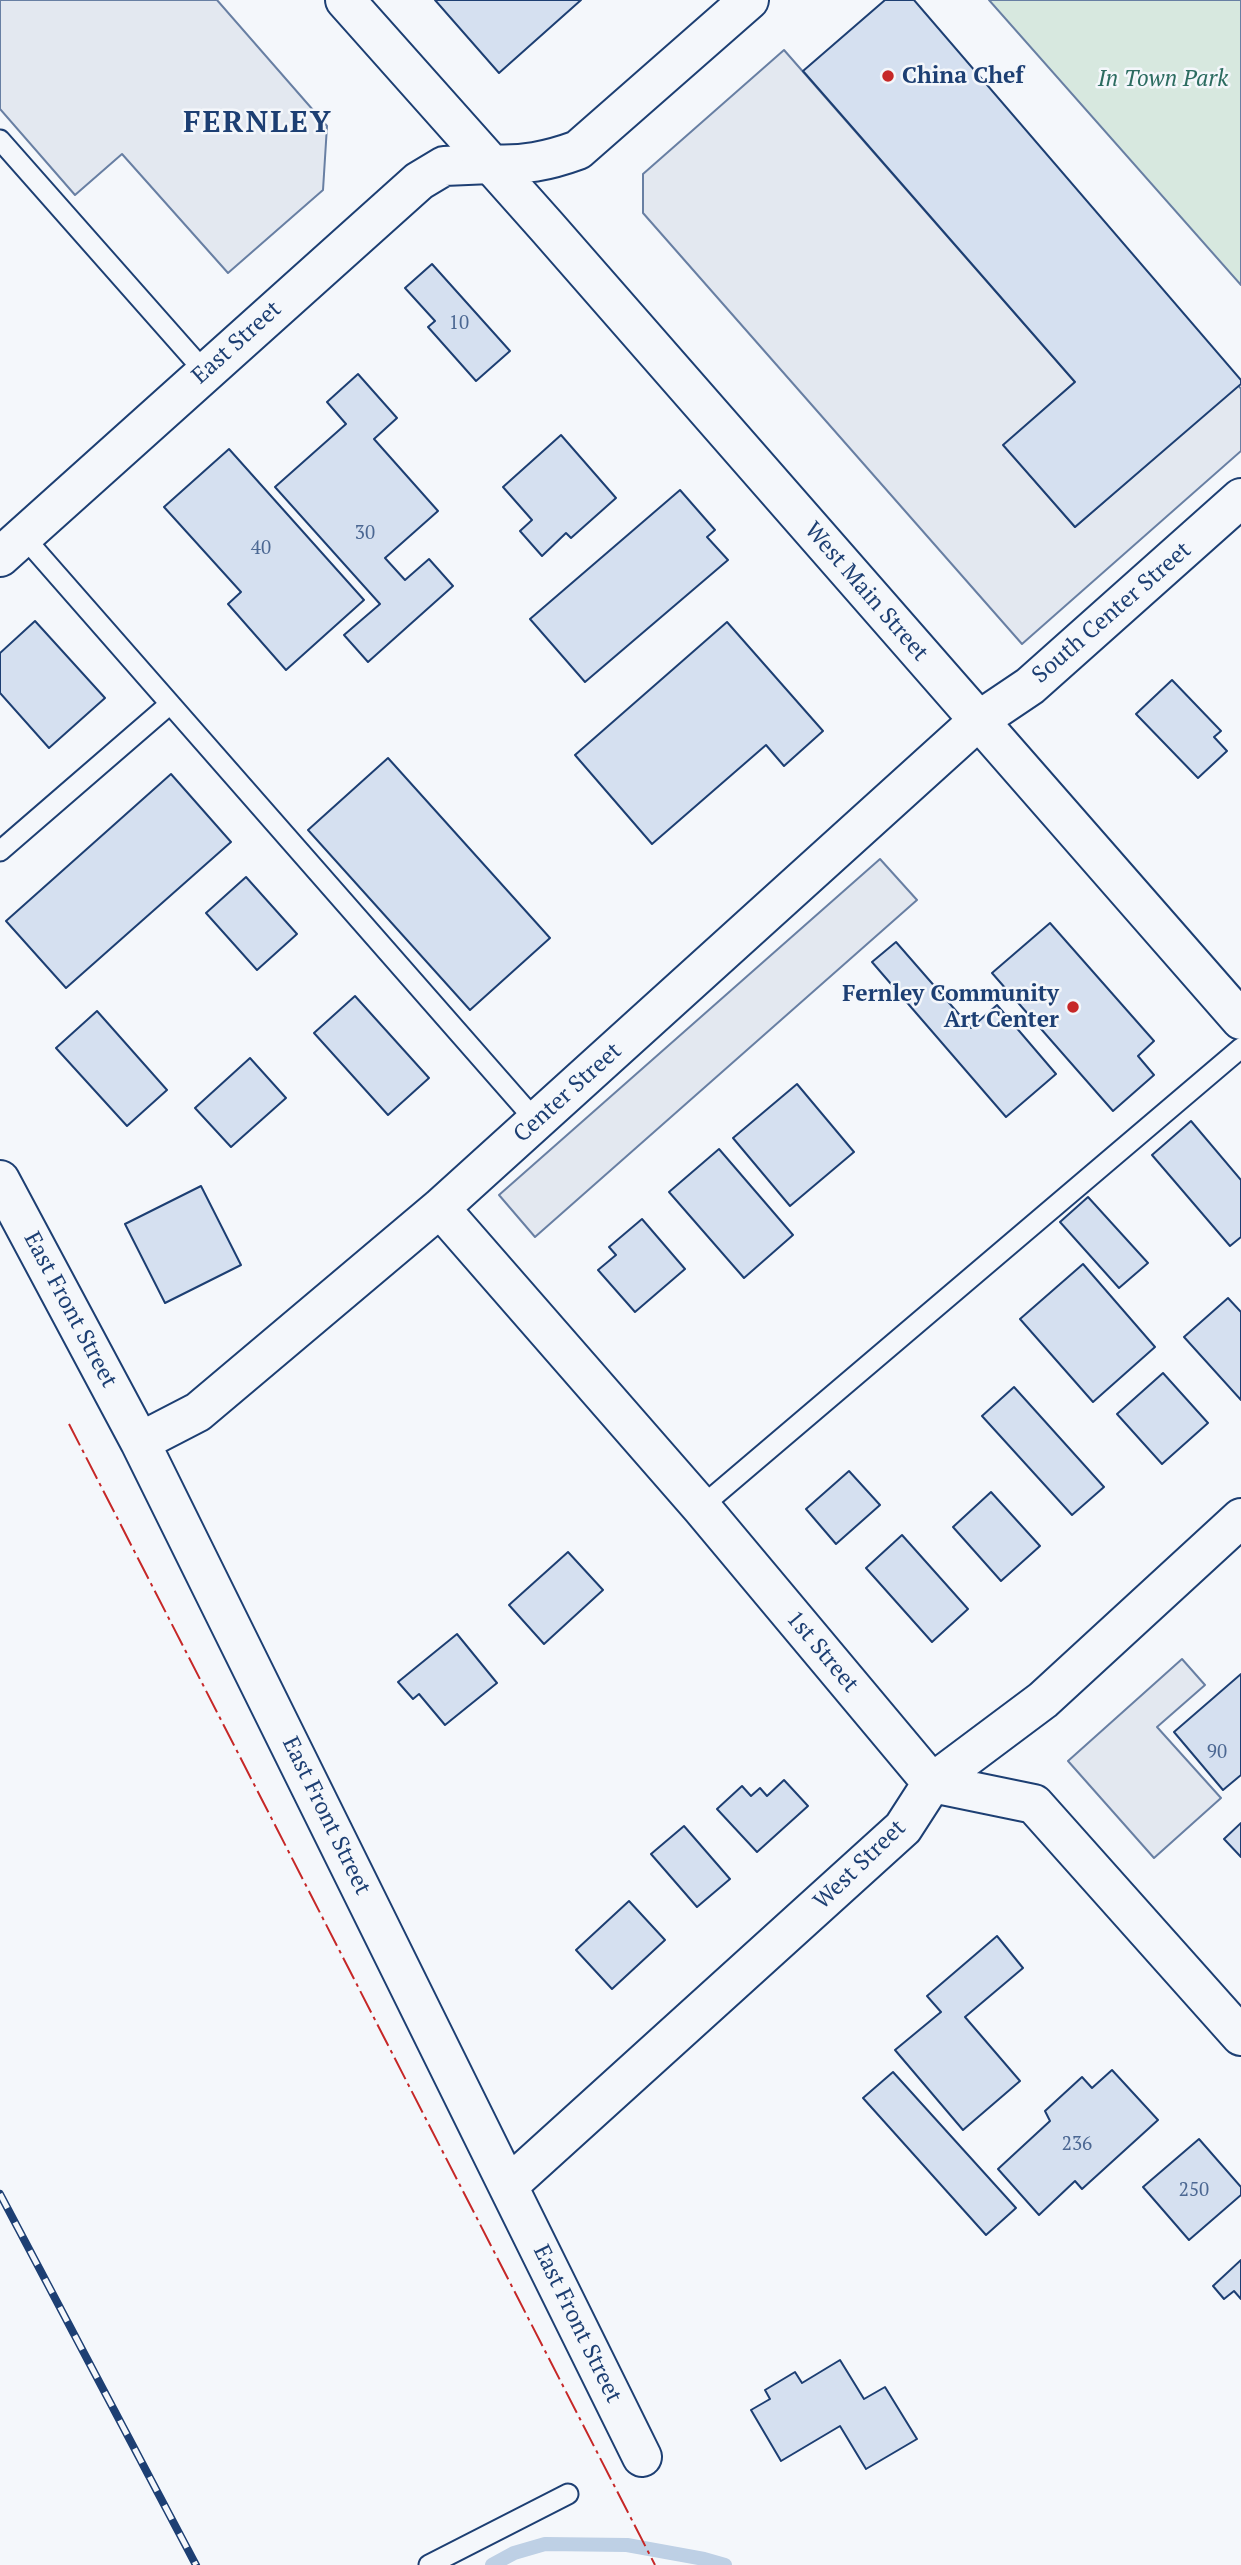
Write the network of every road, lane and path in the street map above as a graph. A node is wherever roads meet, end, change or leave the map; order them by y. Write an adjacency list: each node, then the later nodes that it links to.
1 (345, 0): 4 (street, West Main Street)
2 (749, 0): 4 (street, East Street)
3 (0, 140): 5 (lane)
4 (491, 164): 5 (street, East Street); 9 (street, West Main Street)
5 (205, 372): 7 (street, East Street)
6 (1241, 498): 9 (street, South Center Street)
7 (12, 547): 8 (lane)
8 (170, 704): 10 (lane); 13 (lane)
9 (978, 721): 11 (street, West Main Street); 13 (street, Center Street)
10 (0, 851)
11 (1241, 1020)
12 (1241, 1048): 17 (lane)
13 (536, 1121): 15 (street, Center Street)
14 (0, 1180): 16 (street, East Front Street)
15 (440, 1208): 16 (street, Center Street); 17 (street, 1st Street)
16 (140, 1442): 21 (street, East Front Street)
17 (701, 1507): 19 (street, 1st Street)
18 (1241, 1518): 19 (street, West Street)
19 (932, 1783): 20 (street); 21 (street, West Street)
20 (1241, 2036)
21 (509, 2185): 22 (street, East Front Street)
22 (642, 2457)
23 (568, 2494): 24 (lane)
24 (429, 2565)

